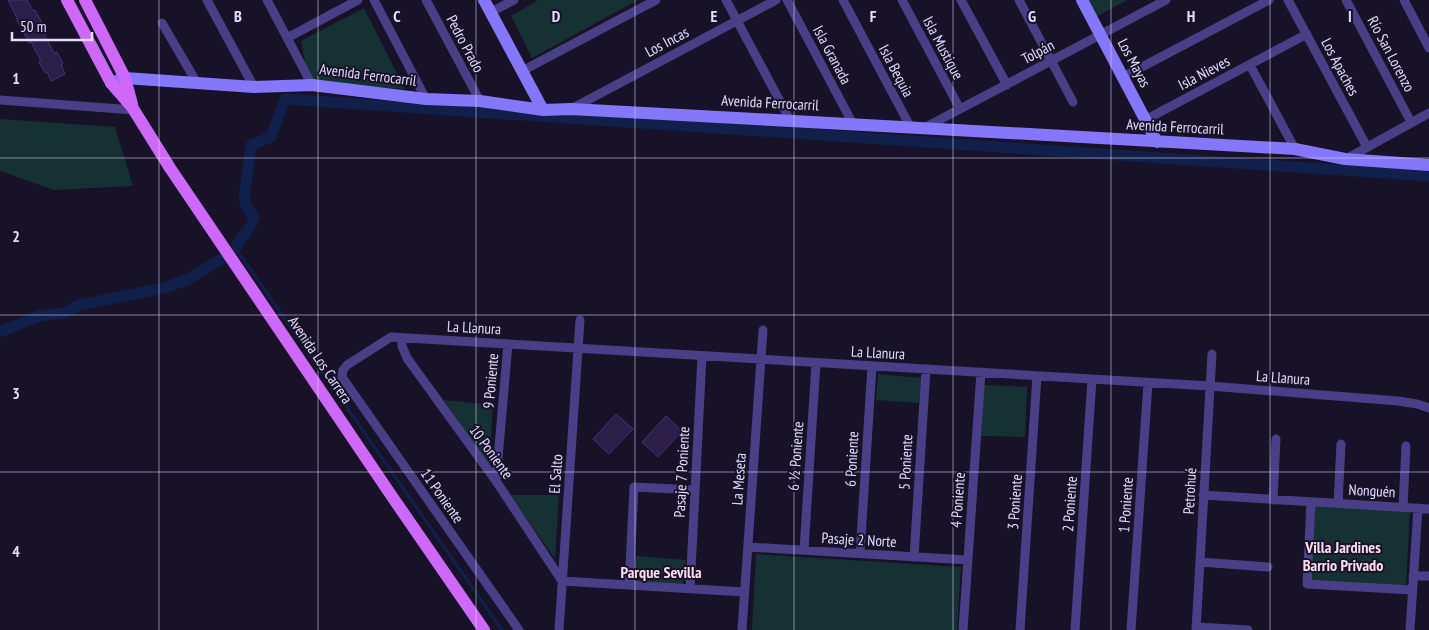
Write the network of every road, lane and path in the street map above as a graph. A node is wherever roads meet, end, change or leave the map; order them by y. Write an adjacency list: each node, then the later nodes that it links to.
1 (67, 0): 36 (main road, Avenida Los Carrera)
2 (85, 0): 35 (main road, Avenida Los Carrera)
3 (207, 0): 40 (street)
4 (267, 0): 29 (street)
5 (358, 0): 29 (street)
6 (374, 0): 41 (street)
7 (484, 0): 24 (street)
8 (514, 0): 24 (street)
9 (656, 0): 33 (street)
10 (726, 0): 25 (street)
11 (776, 0): 25 (street, Los Incas)
12 (787, 0): 53 (street, Isla Granada)
13 (843, 0): 54 (street, Isla Bequia)
14 (902, 0): 47 (street, Isla Mustique)
15 (962, 0): 38 (street)
16 (1019, 0): 31 (street)
17 (1082, 0): 28 (street, Los Mayas)
18 (1166, 0): 28 (street, Tolpán)
19 (1269, 0): 34 (street)
20 (1288, 0): 27 (street, Los Apaches)
21 (1346, 0): 52 (street, Río San Lorenzo)
22 (1404, 0): 30 (street)
23 (430, 1): 43 (street, Pedro Prado)
24 (491, 12): 33 (street)
25 (737, 20): 46 (street, Los Incas); 50 (street)
26 (162, 23): 37 (street)
27 (1306, 34): 32 (street, Isla Nieves); 56 (street, Los Apaches)
28 (1100, 35): 31 (street, Tolpán); 34 (street, Los Mayas)
29 (287, 38): 39 (street)
30 (1429, 48)
31 (1052, 61): 38 (street, Tolpán); 44 (street)
32 (1250, 65): 51 (street, Isla Nieves); 57 (street, Isla Nieves)
33 (522, 71): 48 (street)
34 (1123, 77): 51 (street, Los Mayas)
35 (125, 78): 36 (street, Avenida Ferrocarril); 37 (street, Avenida Ferrocarril); 45 (main road, Avenida Los Carrera)
36 (111, 83): 45 (main road, Avenida Los Carrera)
37 (197, 83): 40 (street, Avenida Ferrocarril)
38 (1007, 84): 47 (street, Tolpán)
39 (312, 85): 40 (street, Avenida Ferrocarril); 41 (street, Avenida Ferrocarril)
40 (254, 87)
41 (426, 99): 43 (street, Avenida Ferrocarril)
42 (0, 100): 45 (street)
43 (480, 102): 48 (street, Avenida Ferrocarril)
44 (1074, 102)
45 (133, 108): 105 (main road, Avenida Los Carrera)
46 (571, 109): 48 (street, Avenida Ferrocarril); 50 (street, Avenida Ferrocarril)
47 (960, 109): 54 (street, Tolpán)
48 (543, 110)
49 (1429, 113): 52 (street)
50 (790, 120): 53 (street, Avenida Ferrocarril)
51 (1146, 120): 55 (street, Los Mayas)
52 (1411, 122): 56 (street)
53 (853, 124): 54 (street, Avenida Ferrocarril)
54 (917, 128): 55 (street, Avenida Ferrocarril)
55 (1157, 142): 57 (street, Avenida Ferrocarril)
56 (1367, 147): 58 (street)
57 (1295, 150): 58 (street, Avenida Ferrocarril)
58 (1345, 159): 59 (street, Avenida Ferrocarril)
59 (1429, 165)
60 (580, 320): 64 (street, El Salto)
61 (763, 330): 67 (street, La Meseta)
62 (402, 338): 63 (street, La Llanura); 73 (street, La Llanura); 81 (street, 10 Poniente)
63 (508, 344): 64 (street, La Llanura); 81 (street, 9 Poniente)
64 (578, 348): 66 (street, La Llanura); 99 (street, El Salto)
65 (1212, 354): 76 (street, Petrohué)
66 (702, 356): 67 (street, La Llanura); 82 (street, Pasaje 7 Poniente)
67 (761, 359): 68 (street, La Llanura); 90 (street, La Meseta)
68 (816, 363): 69 (street, La Llanura); 91 (street, 6 ½ Poniente)
69 (872, 366): 70 (street, La Llanura); 92 (street, 6 Poniente)
70 (926, 369): 71 (street, La Llanura); 93 (street, 5 Poniente)
71 (980, 372): 72 (street, La Llanura); 94 (street, 4 Poniente)
72 (1037, 376): 74 (street, La Llanura); 110 (street, 3 Poniente)
73 (342, 377): 106 (street, 11 Poniente)
74 (1092, 379): 75 (street, La Llanura); 111 (street, 2 Poniente)
75 (1148, 383): 76 (street, La Llanura); 112 (street, 1 Poniente)
76 (1210, 386): 77 (street, La Llanura); 83 (street, Petrohué)
77 (1429, 408)
78 (1276, 439): 84 (street)
79 (1341, 444): 86 (street)
80 (1406, 446): 87 (street)
81 (496, 481): 99 (street, 10 Poniente)
82 (695, 490): 100 (street); 101 (street, Pasaje 7 Poniente)
83 (1203, 496): 84 (street, Nonguén); 95 (street, Petrohué)
84 (1272, 500): 85 (street, Nonguén)
85 (1311, 502): 86 (street, Nonguén); 102 (street)
86 (1338, 503): 87 (street, Nonguén)
87 (1403, 507): 88 (street, Nonguén)
88 (1418, 508): 89 (street, Nonguén); 97 (street)
89 (1429, 509)
90 (748, 547): 91 (street, Pasaje 2 Norte); 103 (street, La Meseta)
91 (804, 550): 92 (street, Pasaje 2 Norte)
92 (860, 554): 93 (street, Pasaje 2 Norte)
93 (914, 557): 94 (street, Pasaje 2 Norte)
94 (968, 560): 109 (street, 4 Poniente)
95 (1200, 562): 96 (street); 104 (street, Petrohué)
96 (1268, 567)
97 (1413, 576): 98 (street); 102 (street)
98 (1429, 576)
99 (562, 581): 100 (street); 107 (street, El Salto)
100 (629, 585): 101 (street)
101 (690, 589): 103 (street)
102 (1412, 590): 114 (street)
103 (744, 592): 108 (street, La Meseta)
104 (1196, 628): 113 (street)
105 (484, 630)
106 (519, 630)
107 (559, 630)
108 (742, 630)
109 (964, 630)
110 (1020, 630)
111 (1075, 630)
112 (1131, 630)
113 (1248, 630)
114 (1410, 630)

